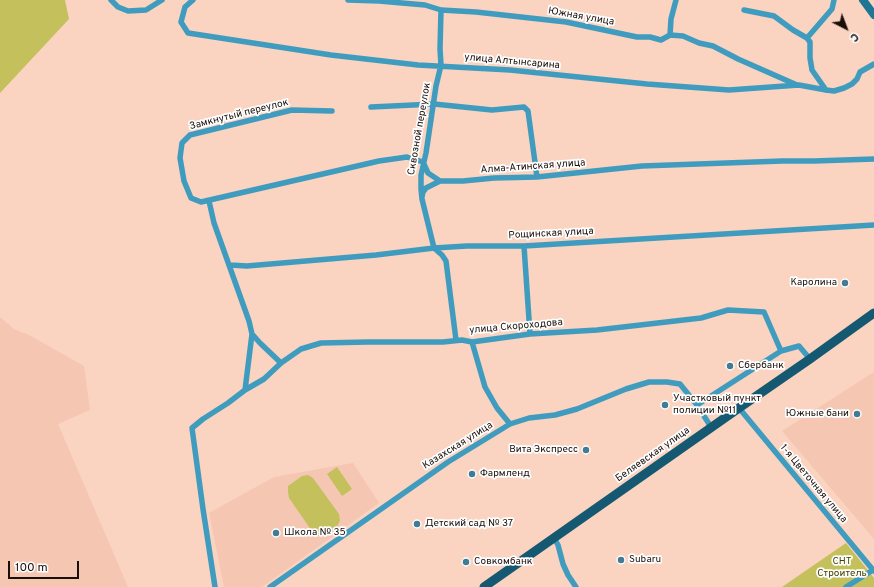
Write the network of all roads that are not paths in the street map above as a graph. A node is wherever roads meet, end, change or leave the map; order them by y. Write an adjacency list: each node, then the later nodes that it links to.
1 (112, 0): 2 (street)
2 (162, 0)
3 (192, 0): 14 (street, улица Алтынсарина)
4 (348, 0): 8 (street, Южная улица)
5 (676, 0): 11 (street)
6 (834, 0): 12 (street)
7 (863, 0): 10 (street)
8 (441, 10): 11 (street, Южная улица); 14 (street, Сквозной переулок)
9 (744, 10): 12 (street)
10 (874, 15)
11 (670, 35): 15 (street, Южная улица)
12 (807, 38): 16 (street)
13 (874, 64): 16 (street, улица Алтынсарина)
14 (441, 65): 15 (street, улица Алтынсарина); 17 (street, Сквозной переулок)
15 (799, 86): 16 (street, улица Алтынсарина)
16 (826, 90)
17 (434, 104): 18 (street); 21 (street, Сквозной переулок); 22 (street)
18 (371, 107)
19 (332, 111): 25 (street, Замкнутый переулок)
20 (874, 160): 22 (street, Алма-Атинская улица)
21 (423, 162): 23 (street); 24 (street, Сквозной переулок); 25 (street)
22 (537, 177): 23 (street, Алма-Атинская улица)
23 (440, 181): 24 (street)
24 (422, 199): 28 (street, Сквозной переулок)
25 (209, 201): 29 (street)
26 (874, 225): 27 (street, Рощинская улица)
27 (524, 246): 28 (street, Рощинская улица); 32 (street)
28 (434, 248): 29 (street, Рощинская улица); 33 (street, Сквозной переулок)
29 (230, 265): 31 (street)
30 (874, 313): 36 (main road, Беляевская улица)
31 (252, 334): 37 (street); 38 (street)
32 (530, 334): 34 (street, улица Скороходова); 35 (street, улица Скороходова)
33 (456, 340): 34 (street, улица Скороходова); 37 (street, улица Скороходова)
34 (472, 342): 41 (street)
35 (781, 351): 36 (street); 39 (street)
36 (810, 360): 40 (main road, Беляевская улица)
37 (281, 363): 38 (street, улица Скороходова)
38 (244, 390): 45 (street, улица Скороходова)
39 (697, 405): 41 (street, Казахская улица); 42 (street)
40 (739, 408): 42 (main road, Беляевская улица); 44 (street, 1-я Цветочная улица)
41 (510, 424): 46 (street, Казахская улица)
42 (711, 427): 43 (main road, Беляевская улица)
43 (554, 538): 47 (main road, Беляевская улица); 48 (street)
44 (873, 570): 49 (street)
45 (215, 587)
46 (270, 587)
47 (484, 587)
48 (576, 587)
49 (846, 587)

